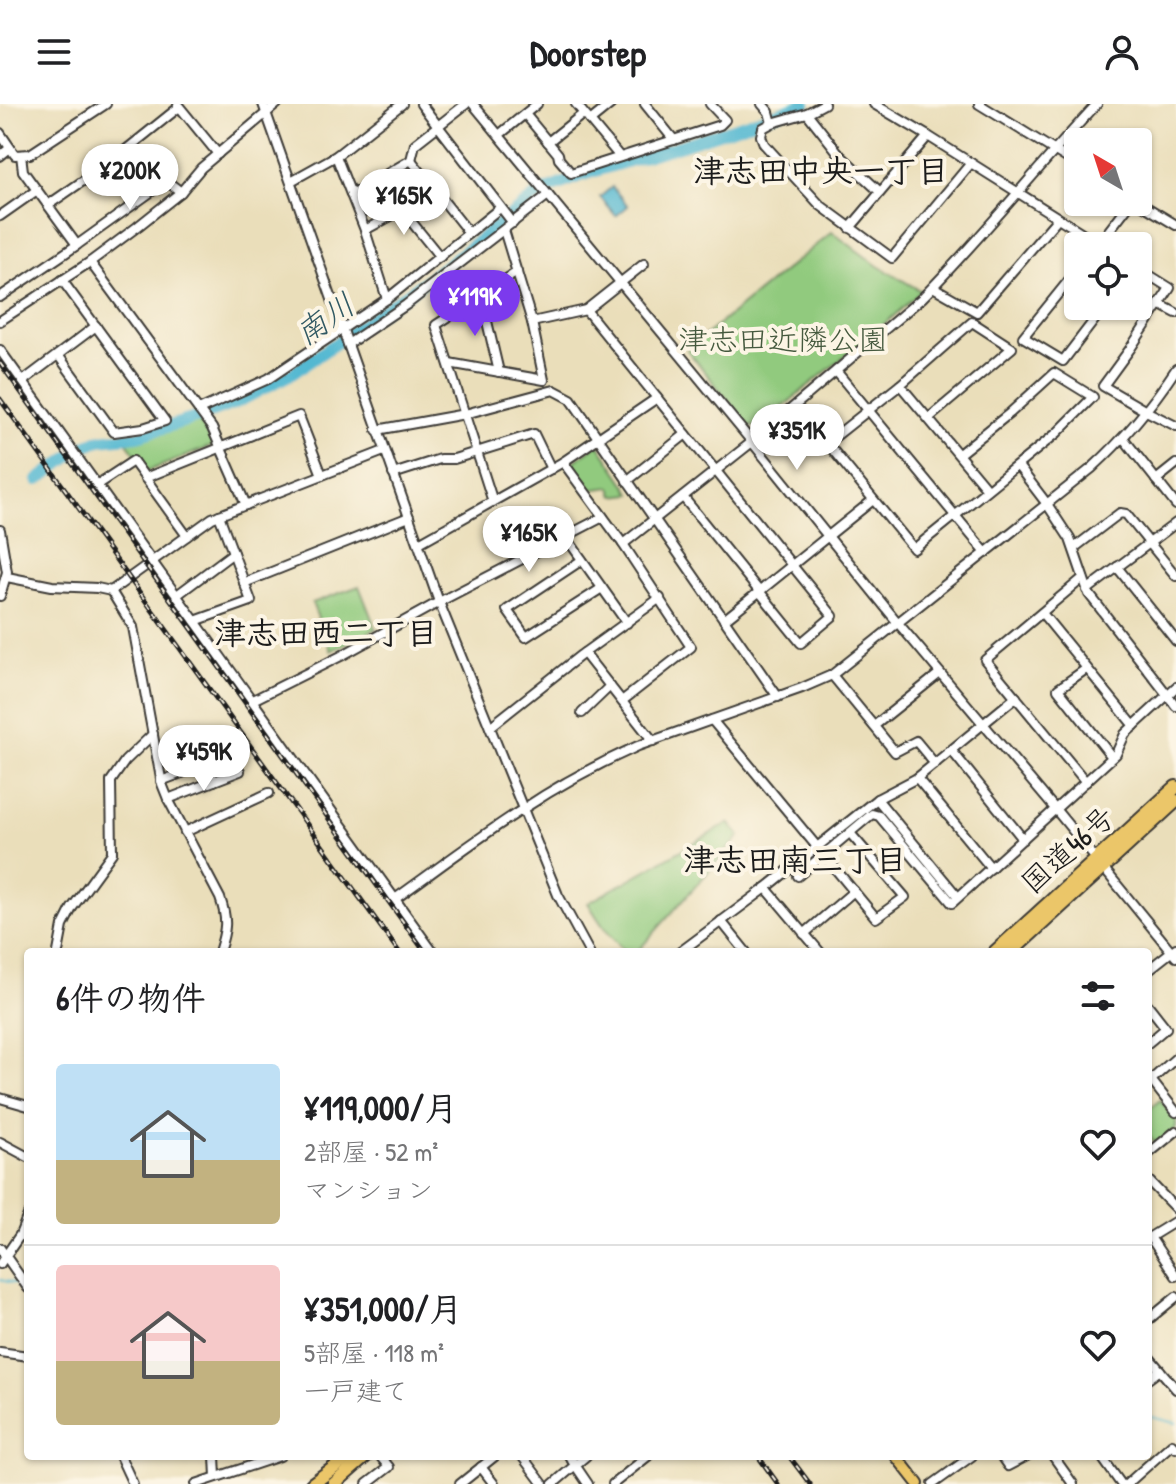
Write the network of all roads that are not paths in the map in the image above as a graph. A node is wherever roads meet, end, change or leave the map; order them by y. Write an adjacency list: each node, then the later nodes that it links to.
1 (106, 104): 32 (street)
2 (277, 104): 18 (street)
3 (402, 104): 34 (street)
4 (421, 104): 23 (street)
5 (466, 104): 23 (street)
6 (473, 104): 25 (street)
7 (537, 104): 20 (street)
8 (576, 104): 22 (street)
9 (611, 104): 22 (street)
10 (645, 104): 27 (street)
11 (710, 104): 27 (street)
12 (762, 104): 21 (street)
13 (824, 104): 19 (street)
14 (874, 104): 26 (street)
15 (979, 104): 30 (street)
16 (1097, 104): 30 (street)
17 (178, 106): 31 (street); 46 (street)
18 (265, 109): 31 (street); 39 (street)
19 (807, 113): 21 (street); 42 (street)
20 (525, 114): 25 (street); 28 (street)
21 (771, 115): 53 (street)
22 (587, 117): 28 (street); 36 (street)
23 (438, 125): 37 (street); 47 (street)
24 (0, 133): 29 (street)
25 (499, 135): 45 (street)
26 (928, 136): 38 (street); 42 (street)
27 (674, 140): 36 (street)
28 (548, 142): 36 (street)
29 (10, 148): 32 (street); 33 (street)
30 (1054, 150): 35 (street); 43 (street)
31 (218, 154): 41 (street)
32 (21, 155): 40 (street)
33 (0, 156)
34 (336, 156): 39 (street); 44 (street)
35 (1064, 156)
36 (620, 157)
37 (411, 160): 44 (street); 57 (street)
38 (971, 163): 43 (street); 53 (street)
39 (291, 181): 78 (street)
40 (37, 190): 46 (street); 49 (street)
41 (181, 192): 58 (street); 60 (street)
42 (880, 192): 53 (street)
43 (1017, 192): 50 (street); 67 (street)
44 (351, 195): 54 (street)
45 (548, 195): 51 (street); 65 (street)
46 (48, 205): 58 (street)
47 (500, 208): 51 (street); 57 (street)
48 (1152, 210): 52 (street)
49 (0, 216)
50 (1058, 218): 56 (street); 67 (street)
51 (513, 223): 55 (street)
52 (1176, 225)
53 (850, 228)
54 (365, 230): 59 (street); 70 (street)
55 (504, 230): 62 (street); 79 (street)
56 (1080, 232)
57 (469, 233): 59 (street)
58 (77, 245): 69 (street)
59 (440, 257): 70 (street)
60 (90, 262): 64 (street); 90 (street)
61 (644, 264): 65 (street)
62 (517, 272): 68 (street); 76 (street)
63 (1152, 277): 71 (street)
64 (62, 280): 75 (street); 77 (street)
65 (621, 282): 72 (street); 99 (street)
66 (1064, 286): 74 (street)
67 (933, 287): 84 (street)
68 (481, 296): 82 (street); 85 (street)
69 (0, 297)
70 (387, 299): 78 (street)
71 (1159, 304): 73 (street); 91 (street)
72 (586, 310): 76 (street); 88 (street)
73 (1176, 313)
74 (1094, 320)
75 (0, 321)
76 (532, 322): 85 (street)
77 (96, 326): 81 (street); 81 (street)
78 (343, 328): 79 (street); 90 (street)
79 (348, 344): 95 (street)
80 (0, 350): 86 (street)
81 (58, 355): 86 (street)
82 (449, 363): 85 (street); 92 (street)
83 (1176, 369): 91 (street)
84 (836, 371): 89 (street); 99 (street)
85 (499, 372)
86 (23, 381): 114 (street)
87 (900, 385): 89 (street); 93 (street); 93 (street)
88 (657, 398): 96 (street); 98 (street)
89 (868, 409): 117 (street); 123 (street)
90 (199, 410): 100 (street)
91 (1146, 411): 94 (street); 97 (street)
92 (465, 414): 95 (street); 98 (street); 102 (street)
93 (929, 418): 103 (street)
94 (1176, 426)
95 (377, 430): 101 (street)
96 (686, 434): 108 (street); 113 (street)
97 (1124, 439): 112 (street); 119 (street)
98 (598, 440): 104 (street); 113 (street)
99 (752, 442): 108 (street); 131 (street)
100 (222, 448): 110 (street); 111 (street); 120 (street)
101 (384, 451): 109 (street); 110 (street)
102 (478, 451): 107 (street); 109 (street); 118 (street)
103 (959, 454): 106 (street); 115 (street)
104 (563, 462): 107 (street); 125 (street)
105 (1176, 464): 112 (street)
106 (1018, 466): 115 (street); 119 (street)
107 (551, 469): 118 (street)
108 (716, 471): 116 (street); 141 (street)
109 (393, 474): 124 (street)
110 (322, 475): 120 (street)
111 (145, 478): 114 (street); 129 (street)
112 (1156, 480): 121 (street)
113 (627, 481): 126 (street)
114 (98, 484): 139 (street)
115 (987, 489): 123 (street)
116 (683, 497): 126 (street); 150 (street)
117 (873, 500): 123 (street); 131 (street)
118 (493, 502): 132 (street)
119 (1047, 504): 135 (street); 137 (street)
120 (246, 505): 122 (street)
121 (1176, 505)
122 (219, 515): 129 (street); 136 (street)
123 (955, 516): 137 (street)
124 (409, 517): 132 (street); 146 (street)
125 (603, 517): 130 (street); 134 (street)
126 (654, 520): 134 (street); 156 (street)
127 (1176, 523): 133 (street)
128 (0, 530): 138 (street)
129 (187, 536): 139 (street)
130 (566, 537): 140 (street); 154 (street)
131 (828, 537): 141 (street); 159 (street)
132 (419, 543): 154 (street)
133 (1150, 543): 135 (street); 142 (street); 143 (street)
134 (623, 544): 153 (street)
135 (1074, 548): 145 (street)
136 (233, 553): 146 (street); 151 (street)
137 (986, 553): 159 (street)
138 (2, 554): 144 (street)
139 (153, 560): 149 (street); 151 (street)
140 (582, 560): 147 (street); 147 (street)
141 (792, 565): 150 (street); 150 (street)
142 (1117, 567): 148 (street); 160 (street)
143 (1176, 576)
144 (7, 577): 149 (street); 152 (street)
145 (1083, 578): 148 (street); 155 (street)
146 (244, 583): 157 (street)
147 (602, 588): 158 (street)
148 (1087, 590): 167 (street)
149 (111, 591): 179 (street)
150 (760, 592): 156 (street)
151 (177, 595): 157 (street)
152 (0, 596)
153 (660, 598): 158 (street); 171 (street)
154 (439, 602): 170 (street); 178 (street)
155 (1042, 613): 162 (street); 169 (street)
156 (724, 620): 168 (street)
157 (195, 621): 170 (street)
158 (627, 623): 161 (street)
159 (898, 623): 163 (street); 164 (street)
160 (1176, 641)
161 (584, 653): 165 (street); 178 (street)
162 (1086, 669): 177 (street); 182 (street)
163 (940, 673): 175 (street); 176 (street)
164 (832, 675): 168 (street); 176 (street)
165 (610, 686): 171 (street); 173 (street)
166 (1176, 687): 167 (street)
167 (1167, 694): 172 (street); 177 (street)
168 (778, 697): 174 (street)
169 (1016, 697): 175 (street); 188 (street)
170 (253, 700): 206 (street)
171 (622, 701): 180 (street)
172 (1176, 706)
173 (582, 713)
174 (712, 720): 180 (street); 199 (street)
175 (984, 724): 181 (street); 195 (street)
176 (874, 726): 183 (street)
177 (1134, 726): 182 (street)
178 (490, 727): 194 (street)
179 (153, 734): 186 (street); 209 (street)
180 (653, 741): 194 (street)
181 (952, 751): 183 (street); 198 (street)
182 (1112, 757): 188 (street)
183 (935, 764): 185 (street)
184 (240, 771): 187 (street)
185 (917, 778): 192 (street); 201 (street)
186 (161, 781): 187 (street); 191 (street)
187 (214, 781): 191 (street)
188 (1086, 782): 195 (street)
189 (1176, 787): 200 (highway, 国道46号)
190 (269, 793): 196 (street)
191 (168, 799): 196 (street)
192 (877, 799): 199 (street); 205 (street)
193 (1176, 801): 200 (highway, 国道46号)
194 (522, 809): 206 (street); 212 (street)
195 (1056, 810): 198 (street); 200 (street)
196 (185, 832): 210 (street)
197 (850, 833): 199 (street); 204 (street); 205 (street)
198 (1023, 839): 201 (street)
199 (821, 850): 202 (street); 203 (street); 204 (street)
200 (1100, 864): 216 (highway, 国道46号); 217 (highway, 国道46号); 218 (street)
201 (991, 868): 205 (street)
202 (798, 876)
203 (766, 888): 207 (street); 208 (street)
204 (854, 891): 208 (street)
205 (958, 897)
206 (395, 899): 211 (street)
207 (721, 921): 213 (street); 214 (street)
208 (804, 934): 215 (street)
209 (59, 948)
210 (220, 948)
211 (430, 948)
212 (587, 948)
213 (687, 948)
214 (743, 948)
215 (816, 948)
216 (1000, 948)
217 (1015, 948)
218 (1174, 952): 219 (street)
219 (1152, 967)
220 (1152, 1010): 221 (street)
221 (1152, 1040)
222 (1176, 1058): 223 (street)
223 (1152, 1079)
224 (1152, 1081): 227 (street)
225 (0, 1098): 226 (street)
226 (24, 1105)
227 (1176, 1112)
228 (1176, 1131): 230 (street)
229 (0, 1142): 231 (street)
230 (1152, 1151)
231 (24, 1155)
232 (1152, 1184): 233 (street)
233 (1176, 1209)
234 (1176, 1221): 236 (street)
235 (24, 1225): 239 (street)
236 (1152, 1234)
237 (1152, 1240): 240 (street)
238 (0, 1248): 239 (street)
239 (3, 1260): 241 (street)
240 (1176, 1276)
241 (24, 1283)
242 (1176, 1297): 243 (street)
243 (1152, 1317)
244 (0, 1352): 245 (street)
245 (24, 1355)
246 (1152, 1361): 247 (street)
247 (1160, 1370): 248 (street); 249 (street)
248 (1152, 1376)
249 (1176, 1389)
250 (1176, 1448): 285 (street)
251 (122, 1460): 271 (street)
252 (215, 1460): 270 (street)
253 (268, 1460): 270 (street)
254 (345, 1460): 273 (highway)
255 (361, 1460): 274 (highway)
256 (384, 1460): 275 (street)
257 (490, 1460): 269 (street)
258 (525, 1460): 278 (street)
259 (572, 1460): 268 (street)
260 (581, 1460): 268 (street)
261 (643, 1460): 281 (street)
262 (899, 1460): 282 (main road)
263 (966, 1460): 283 (street)
264 (1004, 1460): 265 (street)
265 (1019, 1460)
266 (1056, 1460): 284 (street)
267 (1104, 1460): 285 (street)
268 (575, 1465): 279 (street); 280 (street)
269 (481, 1467): 276 (street); 277 (street)
270 (216, 1477): 272 (street)
271 (133, 1484)
272 (196, 1484)
273 (312, 1484)
274 (334, 1484)
275 (367, 1484)
276 (460, 1484)
277 (494, 1484)
278 (543, 1484)
279 (553, 1484)
280 (588, 1484)
281 (613, 1484)
282 (918, 1484)
283 (933, 1484)
284 (1073, 1484)
285 (1124, 1484)

